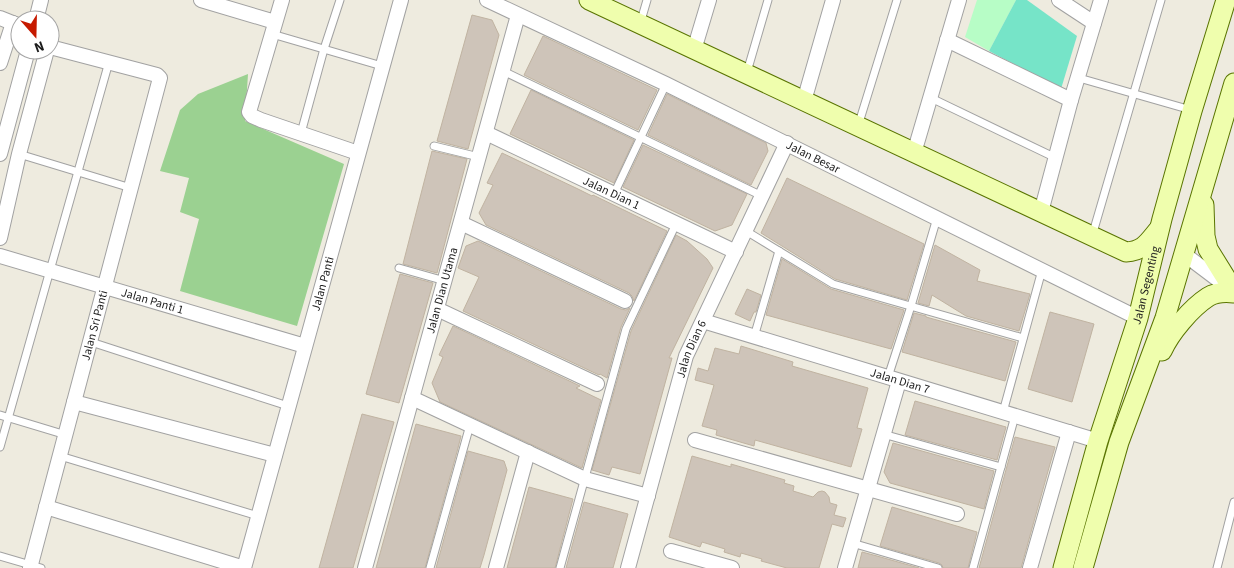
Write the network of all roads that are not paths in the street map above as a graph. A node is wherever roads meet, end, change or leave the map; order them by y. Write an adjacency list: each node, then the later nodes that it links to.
1 (201, 0): 22 (street)
2 (282, 0): 22 (street)
3 (340, 0): 24 (lane)
4 (401, 0): 31 (street, Jalan Panti)
5 (487, 0): 17 (street, Jalan Besar)
6 (589, 0): 20 (street)
7 (647, 0): 20 (lane)
8 (708, 0): 26 (street)
9 (768, 0): 33 (lane)
10 (833, 0): 40 (street)
11 (897, 0): 42 (lane)
12 (958, 0): 23 (street)
13 (1059, 0): 18 (street)
14 (1101, 0): 18 (street)
15 (1161, 0): 37 (lane)
16 (1226, 0): 41 (street, Jalan Segenting)
17 (518, 14): 32 (street, Jalan Dian Utama); 36 (street, Jalan Besar)
18 (1094, 23): 34 (street)
19 (1234, 23): 41 (street)
20 (640, 24): 26 (street)
21 (10, 26): 30 (street)
22 (274, 28): 24 (lane); 43 (street)
23 (947, 40): 38 (street); 39 (street)
24 (324, 49): 31 (lane); 43 (lane)
25 (60, 50): 29 (street)
26 (694, 50): 33 (street)
27 (25, 60): 50 (street)
28 (44, 60): 51 (street)
29 (110, 62): 54 (lane); 55 (street, Jalan Sri Panti)
30 (0, 63)
31 (382, 66): 48 (street, Jalan Panti)
32 (503, 71): 44 (street, Jalan Dian Utama); 45 (lane)
33 (746, 74): 40 (street)
34 (1079, 78): 37 (lane); 39 (street)
35 (1234, 83): 56 (street)
36 (666, 84): 45 (lane); 46 (street, Jalan Besar)
37 (1134, 94): 41 (lane); 65 (lane)
38 (931, 98): 49 (street); 53 (lane)
39 (1071, 100): 53 (street)
40 (804, 101): 42 (street)
41 (1192, 111): 63 (street, Jalan Segenting)
42 (858, 126): 49 (street)
43 (301, 133): 48 (street)
44 (486, 133): 52 (street, Jalan Dian Utama); 57 (street, Jalan Dian 1)
45 (641, 138): 57 (lane); 58 (lane)
46 (788, 144): 58 (street, Jalan Dian 6); 60 (street, Jalan Besar)
47 (434, 146): 52 (lane)
48 (358, 153): 86 (street, Jalan Panti)
49 (914, 153): 59 (street)
50 (0, 154)
51 (19, 154): 54 (lane); 66 (street)
52 (479, 157): 61 (street, Jalan Dian Utama)
53 (1056, 158): 59 (street)
54 (78, 172): 55 (lane); 73 (lane)
55 (131, 188): 76 (street, Jalan Sri Panti)
56 (1203, 188): 69 (street); 77 (street)
57 (614, 194): 62 (street, Jalan Dian 1)
58 (763, 196): 64 (street, Jalan Dian 6)
59 (1041, 212): 65 (street)
60 (937, 218): 72 (street, Jalan Besar); 79 (lane)
61 (461, 223): 75 (street, Jalan Dian Utama); 78 (street)
62 (676, 224): 68 (street, Jalan Dian 1); 107 (lane)
63 (1160, 224): 65 (street); 69 (street); 74 (street, Jalan Segenting)
64 (746, 231): 67 (lane); 68 (street, Jalan Dian 6)
65 (1092, 236)
66 (0, 238)
67 (779, 250): 79 (lane); 83 (lane)
68 (736, 252): 82 (street, Jalan Dian 6)
69 (1184, 254): 74 (street); 77 (street); 90 (street)
70 (0, 256): 73 (street, Jalan Panti 1)
71 (399, 268): 75 (lane)
72 (1042, 270): 81 (street, Jalan Besar); 84 (lane)
73 (51, 271): 76 (street, Jalan Panti 1); 95 (lane)
74 (1148, 274): 81 (street, Jalan Segenting)
75 (445, 281): 80 (street, Jalan Dian Utama)
76 (105, 287): 85 (street, Jalan Sri Panti); 86 (street, Jalan Panti 1)
77 (1234, 292): 90 (street)
78 (625, 301)
79 (911, 306): 84 (lane); 87 (lane)
80 (437, 309): 88 (street); 89 (street, Jalan Dian Utama)
81 (1138, 318): 101 (street, Jalan Segenting)
82 (703, 321): 83 (street, Jalan Dian 7); 109 (street, Jalan Dian 6)
83 (754, 337): 87 (street, Jalan Dian 7)
84 (1023, 338): 93 (lane)
85 (90, 342): 91 (street, Jalan Sri Panti); 92 (lane)
86 (305, 346): 92 (street, Jalan Panti)
87 (893, 379): 93 (street, Jalan Dian 7); 98 (street)
88 (597, 384)
89 (412, 398): 96 (street); 119 (street, Jalan Dian Utama)
90 (1135, 399): 101 (street); 130 (street)
91 (74, 402): 99 (street, Jalan Sri Panti); 104 (street)
92 (288, 406): 104 (street, Jalan Panti)
93 (1009, 414): 97 (street, Jalan Dian 7); 106 (lane)
94 (0, 415): 95 (lane)
95 (8, 418): 99 (lane); 102 (lane)
96 (470, 425): 103 (street); 120 (lane)
97 (1070, 432): 101 (street, Jalan Dian 7); 128 (street)
98 (883, 434): 106 (lane); 108 (street)
99 (66, 435): 105 (street, Jalan Sri Panti)
100 (695, 440): 108 (street)
101 (1098, 441): 129 (street, Jalan Segenting)
102 (0, 447)
103 (528, 452): 107 (street); 121 (street)
104 (275, 455): 113 (street, Jalan Panti)
105 (60, 456): 111 (street, Jalan Sri Panti); 113 (lane)
106 (1001, 467): 127 (lane)
107 (585, 479): 109 (street); 122 (lane)
108 (868, 489): 112 (street); 114 (street)
109 (648, 496): 123 (street, Jalan Dian 6)
110 (1234, 502): 131 (lane)
111 (46, 507): 117 (street, Jalan Sri Panti); 118 (street)
112 (957, 514)
113 (258, 516): 118 (street, Jalan Panti)
114 (852, 543): 125 (street); 126 (lane)
115 (671, 551): 124 (street)
116 (0, 556): 117 (lane)
117 (34, 567)
118 (244, 568)
119 (366, 568)
120 (430, 568)
121 (496, 568)
122 (560, 568)
123 (628, 568)
124 (732, 568)
125 (846, 568)
126 (938, 568)
127 (973, 568)
128 (1030, 568)
129 (1062, 568)
130 (1083, 568)
131 (1217, 568)

